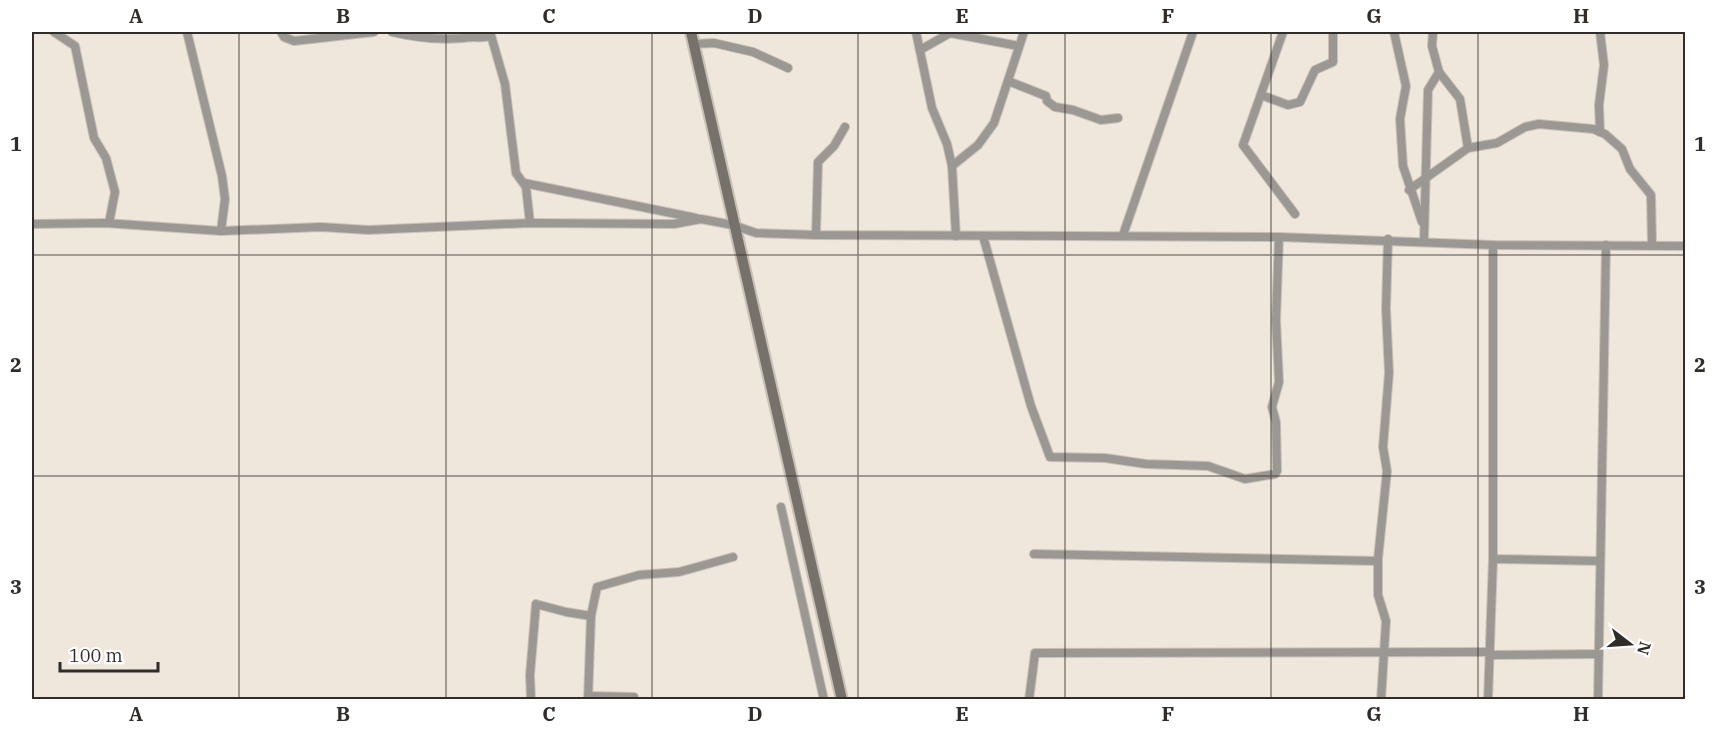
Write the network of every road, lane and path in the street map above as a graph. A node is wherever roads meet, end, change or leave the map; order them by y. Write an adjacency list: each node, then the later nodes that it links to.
1 (54, 32): 33 (street)
2 (187, 32): 38 (street)
3 (281, 32): 4 (street)
4 (374, 32)
5 (392, 32): 15 (street)
6 (691, 32): 16 (street)
7 (916, 32): 18 (street)
8 (1024, 32): 17 (street)
9 (1193, 32): 40 (street)
10 (1283, 32): 22 (street)
11 (1333, 32): 22 (street)
12 (1394, 32): 30 (street)
13 (1433, 32): 20 (street)
14 (1600, 32): 25 (street)
15 (490, 34): 29 (street)
16 (694, 44): 19 (street); 36 (street)
17 (1019, 46): 18 (street); 21 (street)
18 (920, 50): 27 (street)
19 (788, 68)
20 (1439, 72): 26 (street); 28 (street)
21 (1008, 81): 23 (street); 27 (street)
22 (1261, 95): 31 (street)
23 (1118, 118)
24 (845, 127): 39 (street)
25 (1600, 132): 26 (street); 48 (street)
26 (1468, 148): 28 (street)
27 (952, 166): 41 (street)
28 (1425, 178): 30 (street); 37 (street)
29 (524, 183): 32 (street); 34 (street)
30 (1409, 190): 37 (street)
31 (1295, 214)
32 (701, 219): 34 (street); 36 (street)
33 (105, 223): 35 (street); 38 (street)
34 (530, 223): 38 (street)
35 (32, 224)
36 (733, 225): 39 (street); 64 (street)
37 (1424, 226): 45 (street)
38 (221, 231)
39 (816, 235): 41 (street)
40 (1123, 235): 42 (street); 43 (street)
41 (956, 236): 42 (street)
42 (983, 236): 43 (street)
43 (1279, 237): 44 (street)
44 (1388, 239): 45 (street); 54 (street)
45 (1424, 240): 46 (street)
46 (1493, 245): 47 (street); 53 (street)
47 (1606, 245): 48 (street); 55 (street)
48 (1652, 245): 49 (street)
49 (1686, 246)
50 (781, 507): 63 (street)
51 (1034, 554): 54 (street)
52 (734, 557): 56 (street)
53 (1493, 559): 55 (street); 58 (street)
54 (1378, 561): 57 (street)
55 (1600, 561): 59 (street)
56 (591, 616): 60 (street); 61 (street)
57 (1383, 652): 58 (street); 65 (street); 66 (street)
58 (1490, 653): 59 (street); 67 (street)
59 (1599, 654): 68 (street)
60 (589, 698): 62 (street)
61 (531, 699)
62 (634, 699)
63 (824, 699)
64 (842, 699)
65 (1029, 699)
66 (1381, 699)
67 (1488, 699)
68 (1598, 699)

